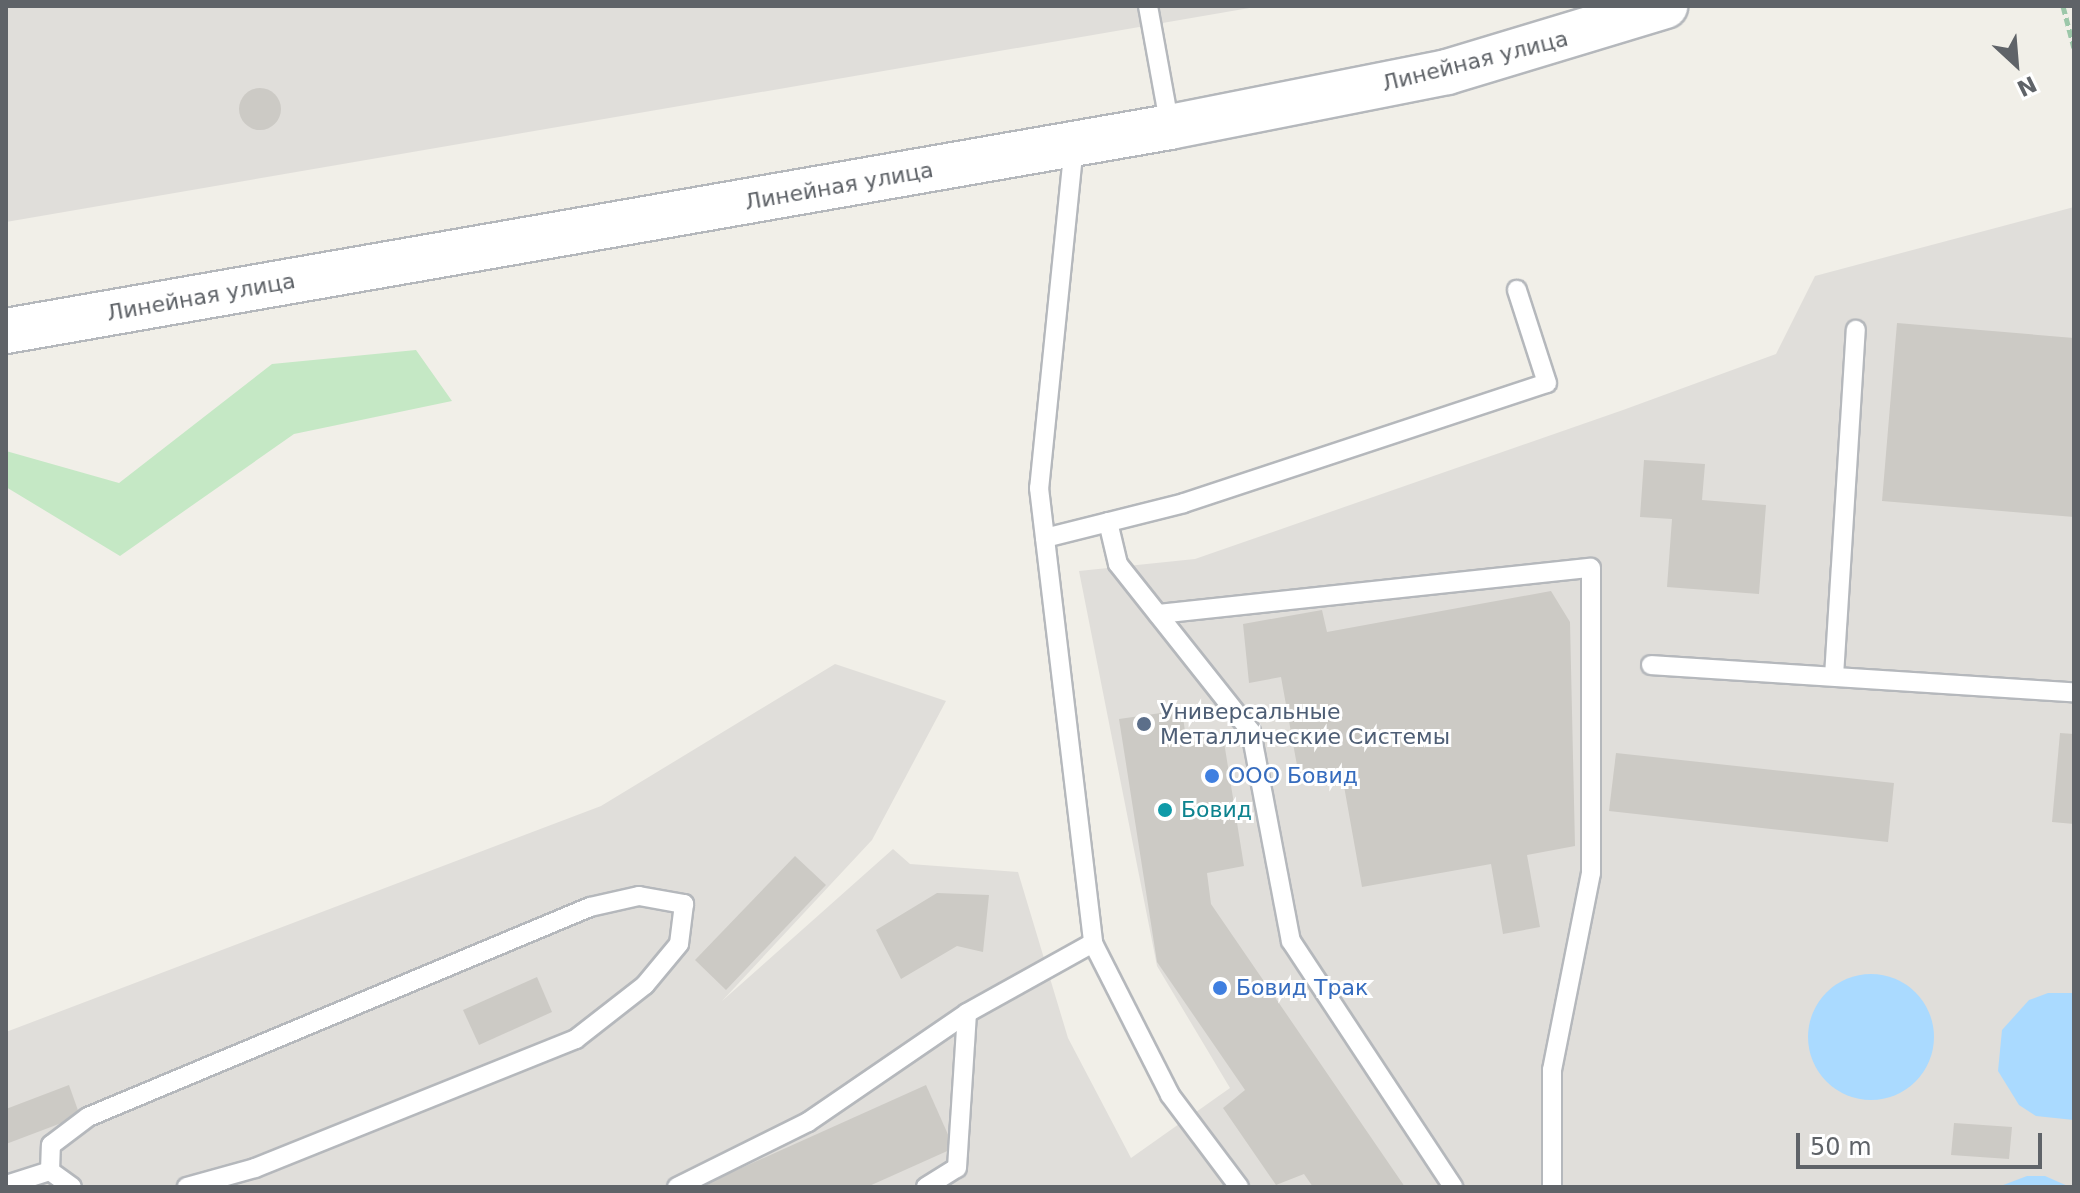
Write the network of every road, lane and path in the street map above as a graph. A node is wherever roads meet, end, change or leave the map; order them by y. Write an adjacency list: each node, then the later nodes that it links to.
1 (1148, 6): 5 (lane)
2 (1665, 6): 5 (street, Линейная улица)
3 (2063, 6): 4 (path)
4 (2074, 48)
5 (1170, 127): 6 (street, Линейная улица)
6 (1074, 145): 9 (street, Линейная улица); 11 (lane)
7 (1517, 290): 10 (lane)
8 (1856, 330): 14 (lane)
9 (6, 331)
10 (1108, 522): 11 (lane); 12 (lane)
11 (1045, 538): 16 (lane)
12 (1158, 614): 25 (lane); 26 (lane)
13 (1651, 665): 14 (lane)
14 (1834, 676): 15 (lane)
15 (2074, 692)
16 (1093, 943): 17 (lane); 24 (lane)
17 (967, 1013): 22 (lane); 23 (lane)
18 (50, 1171): 19 (lane); 20 (lane); 21 (lane)
19 (6, 1185)
20 (72, 1187)
21 (187, 1187)
22 (677, 1187)
23 (926, 1187)
24 (1239, 1187)
25 (1453, 1187)
26 (1552, 1187)

